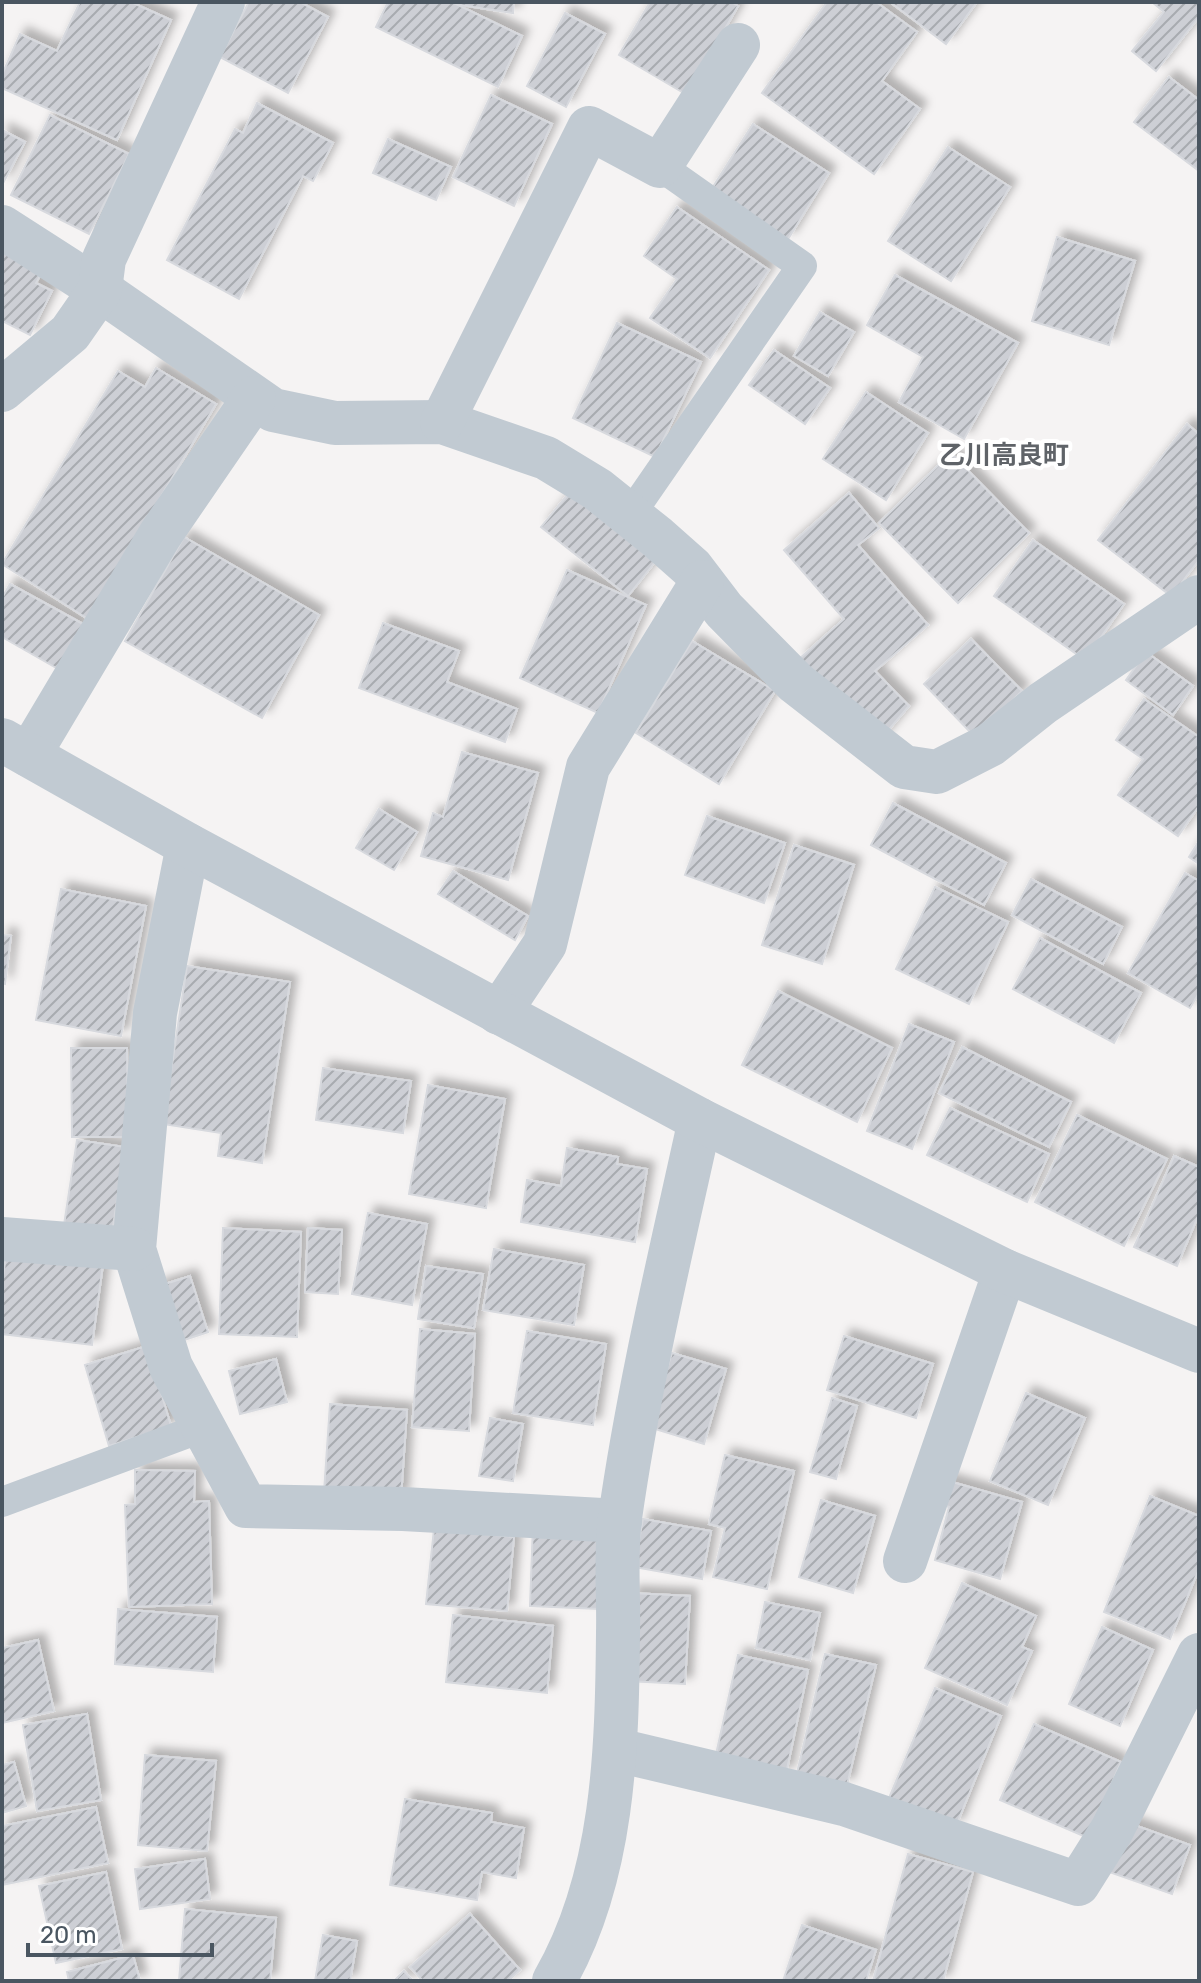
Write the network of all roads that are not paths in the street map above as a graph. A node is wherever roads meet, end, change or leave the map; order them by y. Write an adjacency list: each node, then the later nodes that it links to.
1 (223, 2): 5 (street)
2 (738, 45): 3 (street)
3 (660, 166): 8 (street); 9 (lane)
4 (2, 227): 5 (street)
5 (100, 290): 6 (street); 7 (street)
6 (2, 390)
7 (254, 398): 8 (street); 12 (street)
8 (442, 422): 9 (street)
9 (630, 515): 10 (street)
10 (702, 582): 11 (street); 14 (street)
11 (1199, 597)
12 (15, 747): 13 (street)
13 (188, 845): 14 (street); 17 (street)
14 (499, 1013): 15 (street)
15 (700, 1120): 18 (street); 22 (street)
16 (2, 1239): 17 (street)
17 (134, 1249): 20 (street)
18 (1005, 1271): 19 (street); 23 (street)
19 (1199, 1351)
20 (204, 1427): 21 (lane); 22 (street)
21 (2, 1502)
22 (620, 1521): 25 (street)
23 (905, 1561)
24 (1199, 1655): 25 (street)
25 (617, 1750): 26 (street)
26 (554, 1981)

